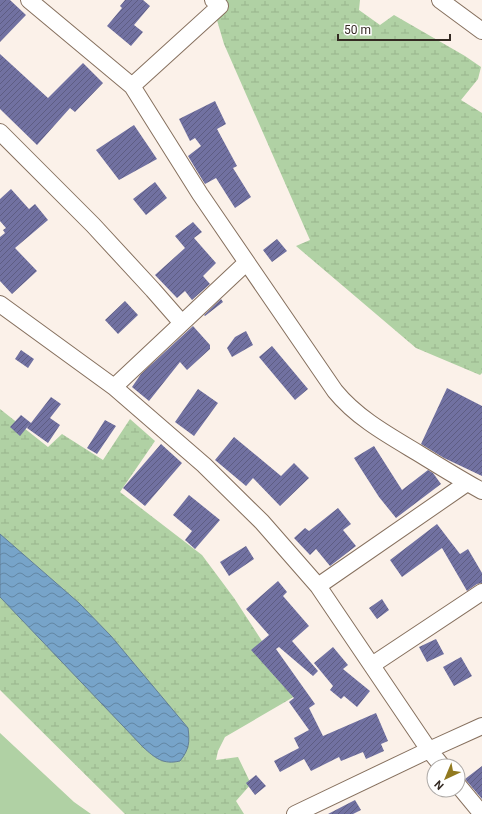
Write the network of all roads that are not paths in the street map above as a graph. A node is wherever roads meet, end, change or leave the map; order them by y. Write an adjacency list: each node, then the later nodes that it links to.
1 (29, 0): 5 (street)
2 (440, 0): 4 (street)
3 (221, 2): 5 (street)
4 (482, 31)
5 (132, 86): 7 (street)
6 (0, 132): 9 (street)
7 (246, 263): 9 (street); 11 (street)
8 (0, 304): 10 (street)
9 (181, 322): 10 (street)
10 (114, 387): 13 (street)
11 (467, 483): 12 (street); 13 (street)
12 (482, 491)
13 (318, 586): 15 (street)
14 (482, 592): 15 (street)
15 (372, 665): 17 (street)
16 (482, 726): 17 (street)
17 (429, 750): 18 (street); 20 (street)
18 (436, 758)
19 (466, 795): 21 (street)
20 (295, 814)
21 (482, 814)

